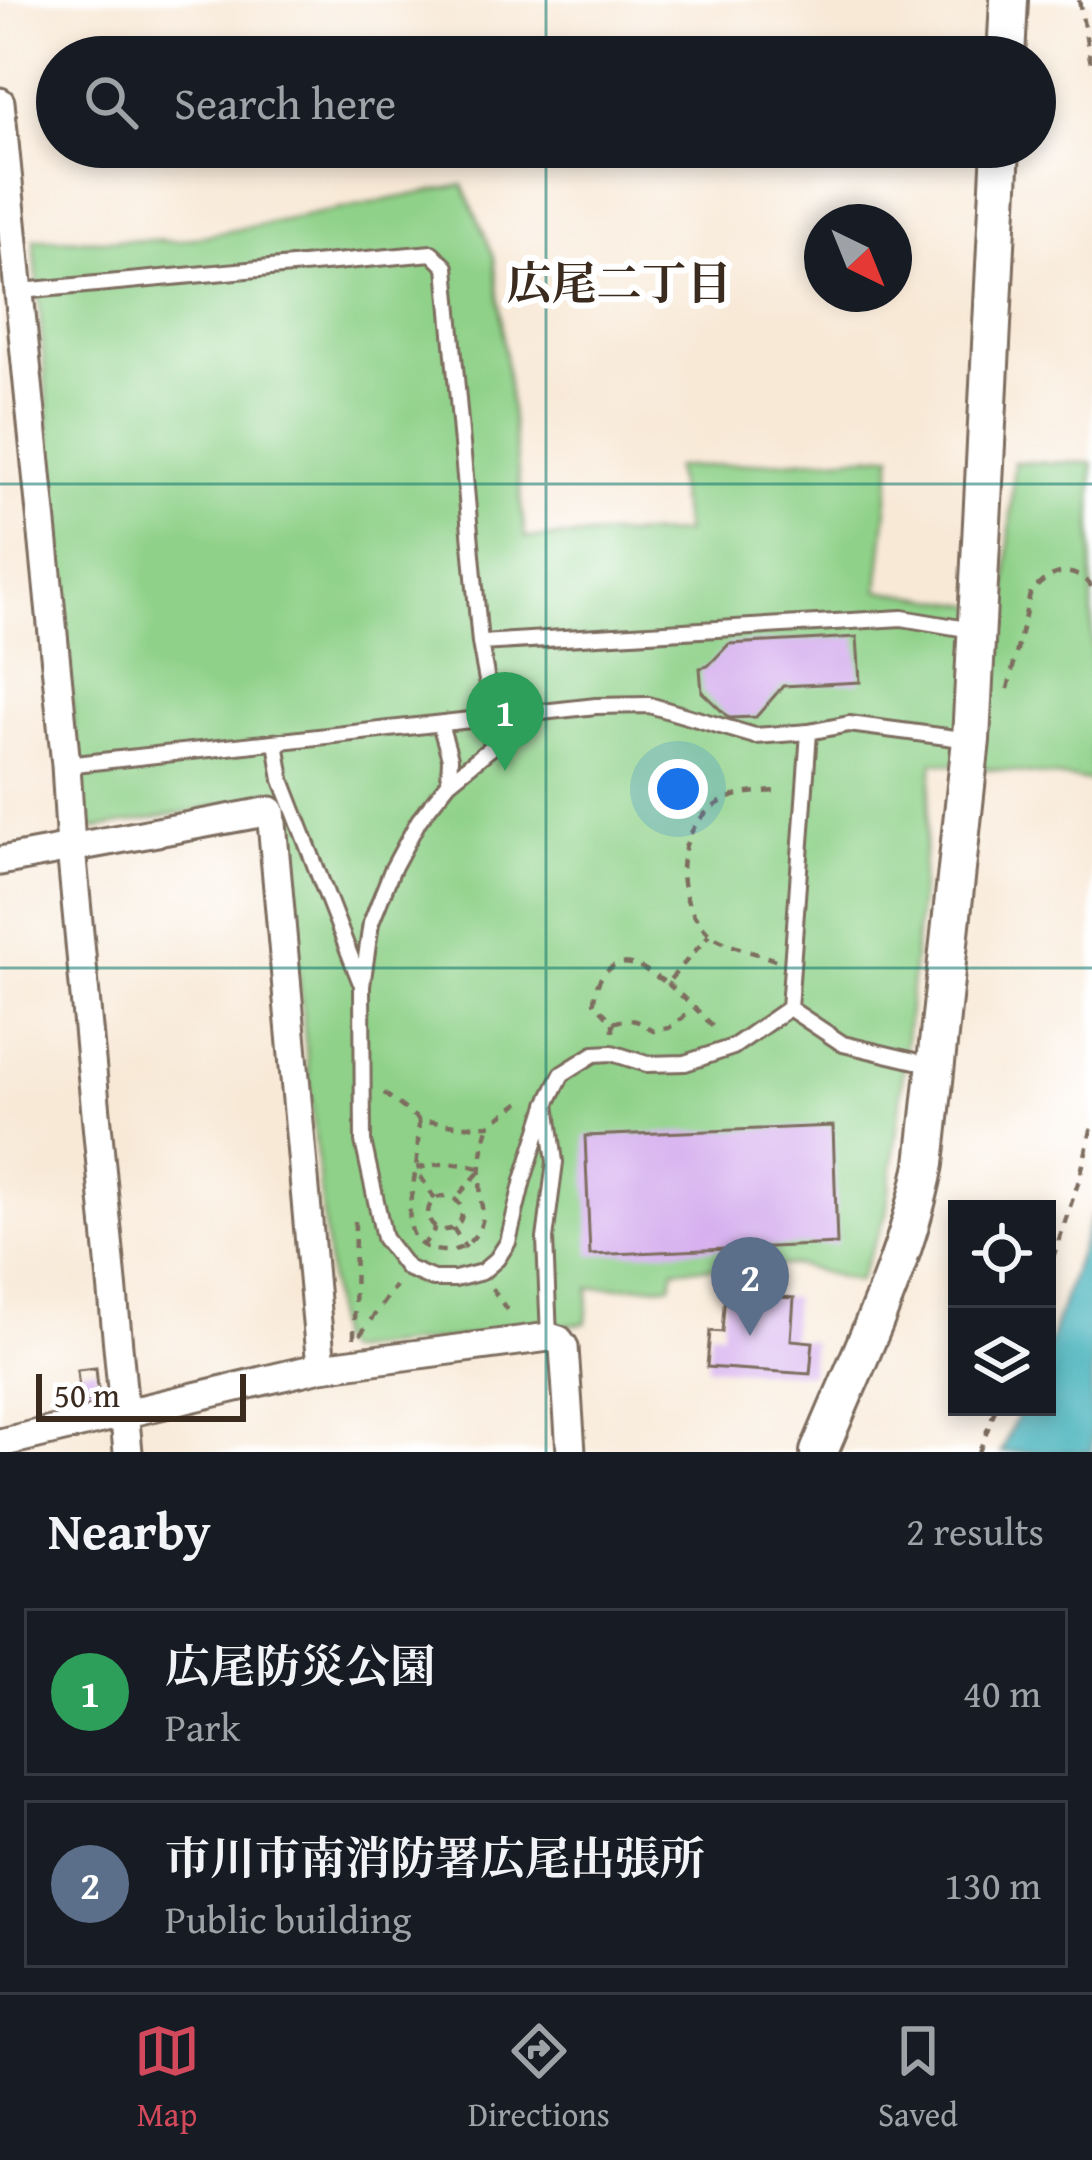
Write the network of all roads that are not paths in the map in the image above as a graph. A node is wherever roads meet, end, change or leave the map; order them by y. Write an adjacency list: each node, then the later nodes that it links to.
1 (1009, 0): 2 (street)
2 (1007, 36)
3 (0, 102): 5 (street)
4 (1000, 168): 7 (street)
5 (5, 209): 6 (street)
6 (21, 292): 8 (lane); 15 (street)
7 (977, 630): 8 (lane); 13 (street)
8 (480, 643): 10 (lane)
9 (532, 715): 10 (lane); 12 (lane); 16 (lane)
10 (494, 718): 11 (lane)
11 (440, 724): 14 (lane); 16 (lane)
12 (809, 732): 13 (lane); 20 (lane)
13 (971, 740): 21 (street)
14 (276, 742): 15 (lane); 19 (lane)
15 (66, 765): 17 (street)
16 (449, 782): 19 (lane)
17 (71, 848): 18 (street); 24 (street); 25 (street)
18 (0, 861)
19 (362, 986): 22 (lane)
20 (789, 1008): 21 (lane); 22 (lane)
21 (936, 1066): 29 (street)
22 (547, 1104): 23 (lane)
23 (548, 1337): 24 (street); 28 (street)
24 (321, 1367): 25 (street)
25 (124, 1414): 26 (street); 27 (street)
26 (0, 1443)
27 (128, 1452)
28 (571, 1452)
29 (819, 1452)

